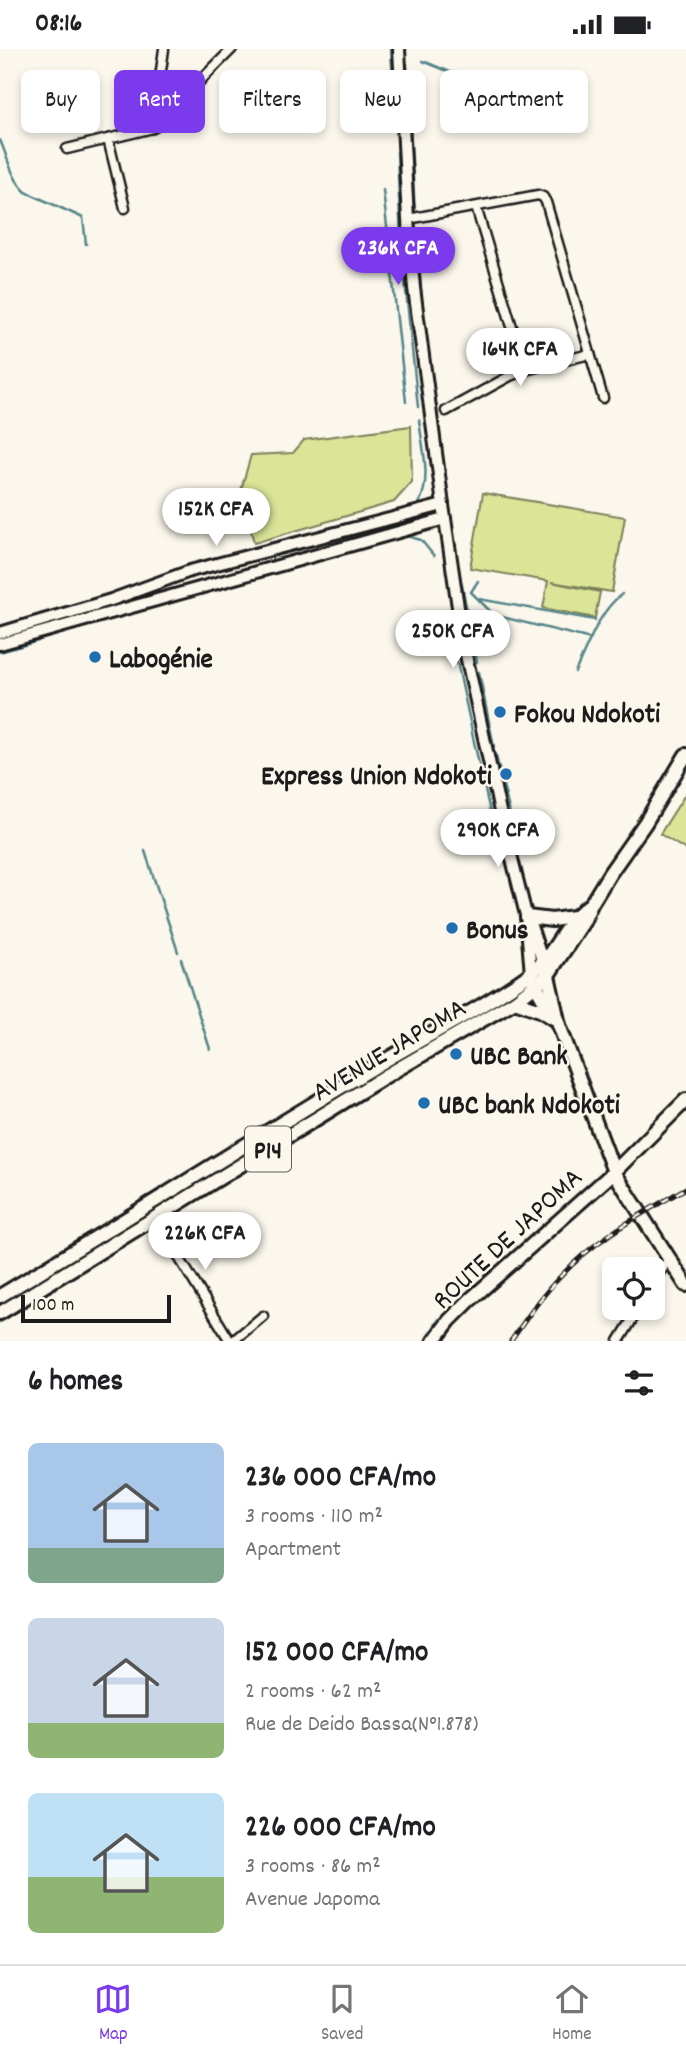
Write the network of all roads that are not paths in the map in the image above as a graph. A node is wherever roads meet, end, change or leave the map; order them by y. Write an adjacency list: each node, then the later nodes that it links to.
1 (164, 49): 4 (street)
2 (232, 49): 5 (street)
3 (399, 49): 11 (main road)
4 (161, 70)
5 (205, 76)
6 (133, 133): 7 (street)
7 (108, 139): 8 (street); 10 (street)
8 (67, 149)
9 (476, 207): 11 (street); 12 (street); 13 (street)
10 (125, 208)
11 (408, 219): 16 (main road)
12 (590, 353): 13 (street); 14 (street)
13 (525, 370): 15 (street)
14 (603, 398)
15 (446, 411)
16 (443, 505): 17 (main road); 18 (main road)
17 (445, 519): 19 (main road); 22 (main road)
18 (0, 633)
19 (0, 644)
20 (686, 755): 21 (main road, AVENUE JAPOMA / P14)
21 (591, 904): 23 (main road, AVENUE JAPOMA / P14); 24 (main road, AVENUE JAPOMA / P14)
22 (526, 916): 23 (main road); 24 (main road); 25 (main road)
23 (574, 917): 24 (main road, AVENUE JAPOMA / P14)
24 (546, 969): 25 (main road, AVENUE JAPOMA / P14); 27 (main road)
25 (533, 980): 26 (main road, AVENUE JAPOMA / P14); 27 (main road); 34 (main road, AVENUE JAPOMA / P14)
26 (515, 1001): 27 (main road); 30 (main road, AVENUE JAPOMA / P14)
27 (558, 1023): 29 (main road)
28 (686, 1100): 29 (main road, ROUTE DE JAPOMA)
29 (614, 1172): 31 (main road); 39 (main road, ROUTE DE JAPOMA)
30 (155, 1218): 35 (main road, AVENUE JAPOMA / P14); 38 (street)
31 (669, 1258): 32 (street); 33 (main road)
32 (665, 1265)
33 (686, 1285)
34 (0, 1296)
35 (0, 1313)
36 (263, 1316): 38 (street)
37 (632, 1320): 40 (street)
38 (232, 1341)
39 (434, 1341)
40 (620, 1341)

